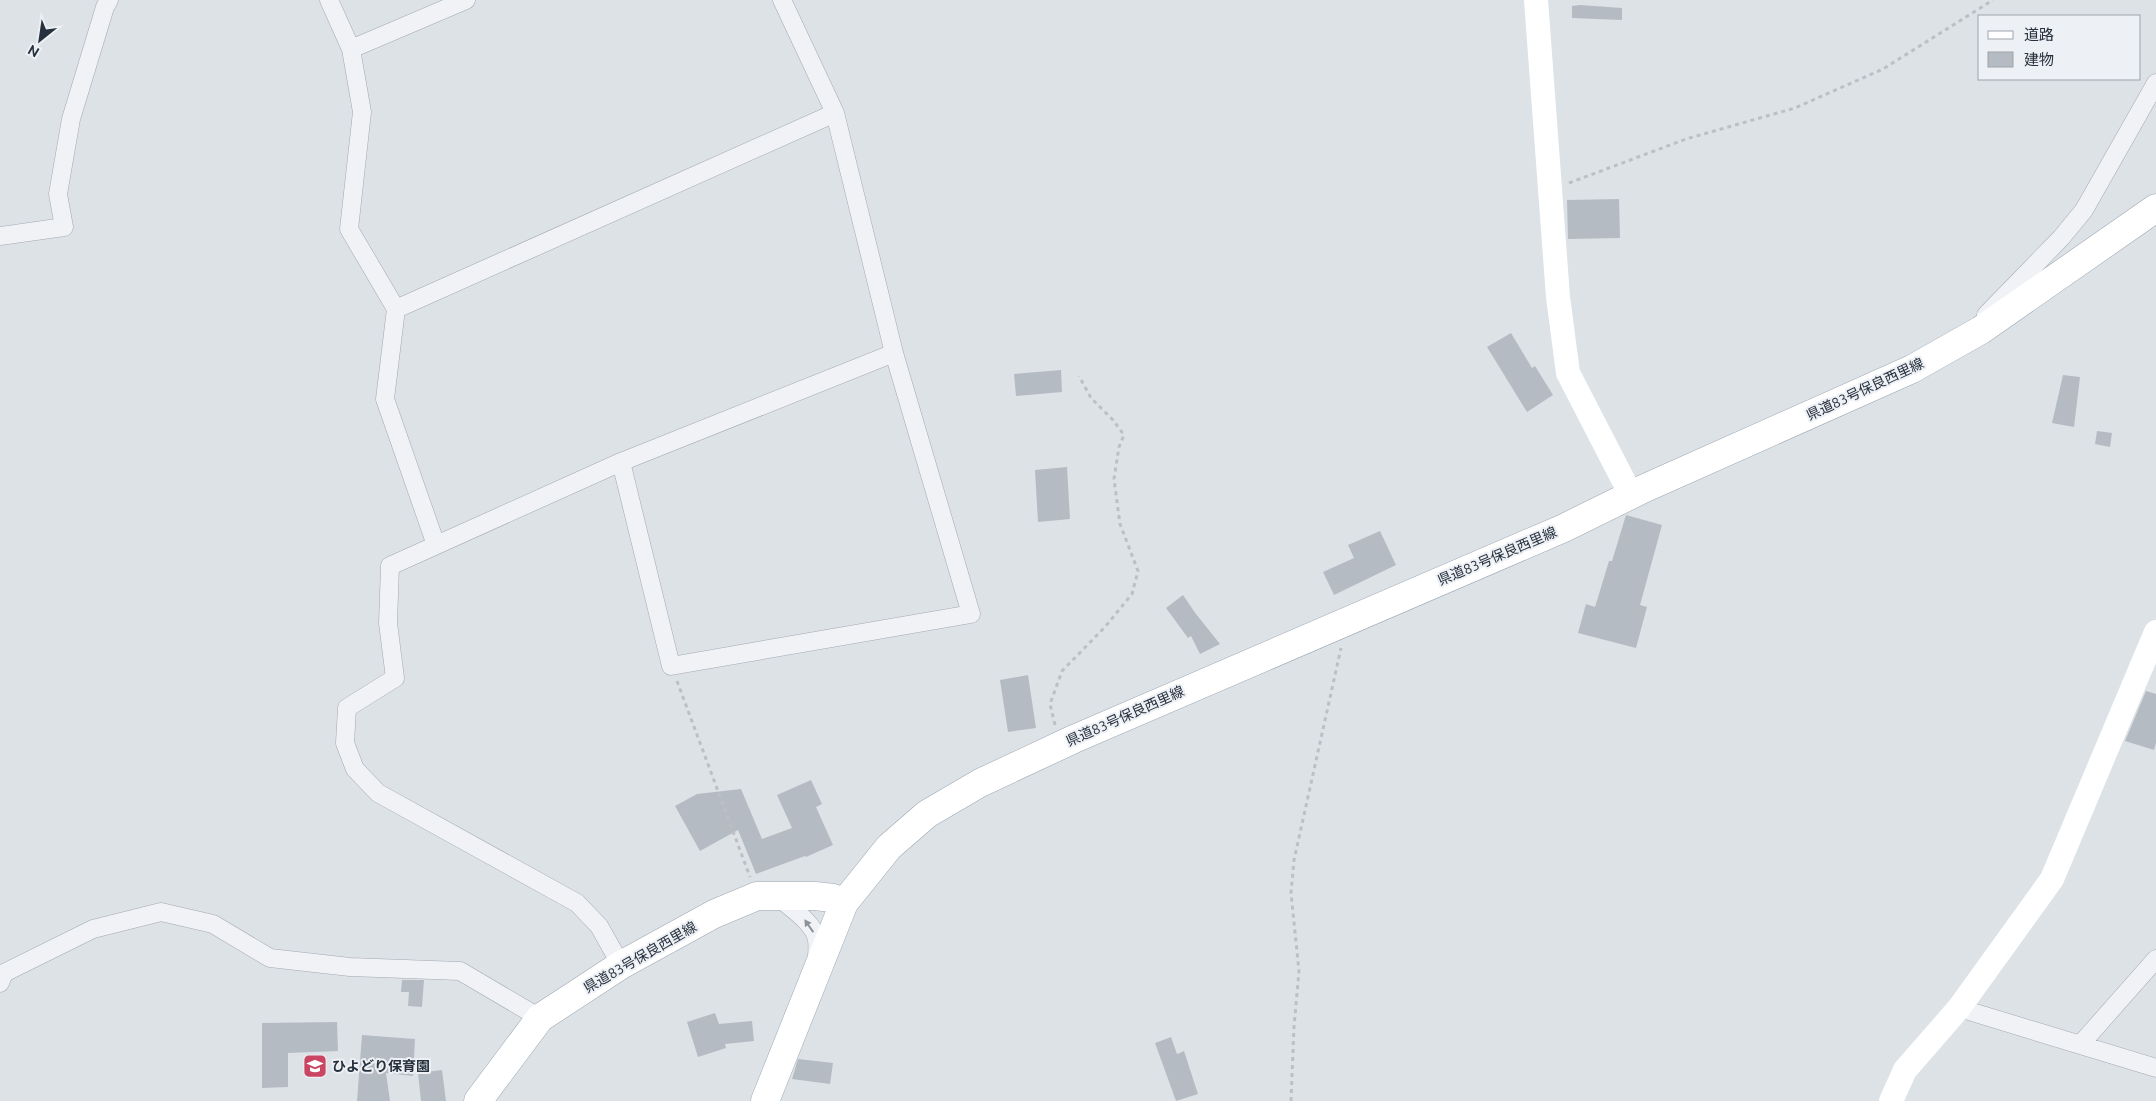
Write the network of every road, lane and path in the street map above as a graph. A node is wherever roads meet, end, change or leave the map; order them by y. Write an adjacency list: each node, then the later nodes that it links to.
1 (109, 0): 12 (street)
2 (329, 0): 7 (street)
3 (466, 0): 7 (street)
4 (782, 0): 9 (street)
5 (1536, 0): 10 (street)
6 (1993, 0): 10 (path)
7 (351, 49): 13 (street)
8 (2156, 83): 14 (street)
9 (835, 113): 13 (street); 15 (street)
10 (1551, 190): 18 (street)
11 (2156, 208): 14 (main road, 県道83号保良西里線)
12 (0, 236)
13 (396, 309): 19 (street)
14 (1962, 341): 18 (main road, 県道83号保良西里線)
15 (894, 352): 17 (street); 22 (street)
16 (1079, 376): 23 (path)
17 (621, 462): 19 (street); 22 (street)
18 (1631, 495): 20 (main road, 県道83号保良西里線)
19 (436, 545): 27 (street)
20 (1348, 620): 23 (main road, 県道83号保良西里線); 36 (path)
21 (2156, 632): 30 (street)
22 (671, 666): 24 (path)
23 (1060, 745): 25 (main road, 県道83号保良西里線)
24 (767, 896): 25 (main road, 県道83号保良西里線); 27 (main road, 県道83号保良西里線); 28 (street, one-way to 24)
25 (844, 904): 28 (main road, 県道83号保良西里線)
26 (2156, 959): 32 (street)
27 (621, 965): 31 (main road, 県道83号保良西里線)
28 (817, 968): 35 (main road, 県道83号保良西里線)
29 (0, 983): 31 (street)
30 (1959, 1008): 32 (street); 37 (street)
31 (540, 1018): 34 (main road, 県道83号保良西里線)
32 (2080, 1045): 33 (street)
33 (2156, 1068)
34 (478, 1101)
35 (765, 1101)
36 (1290, 1101)
37 (1891, 1101)

